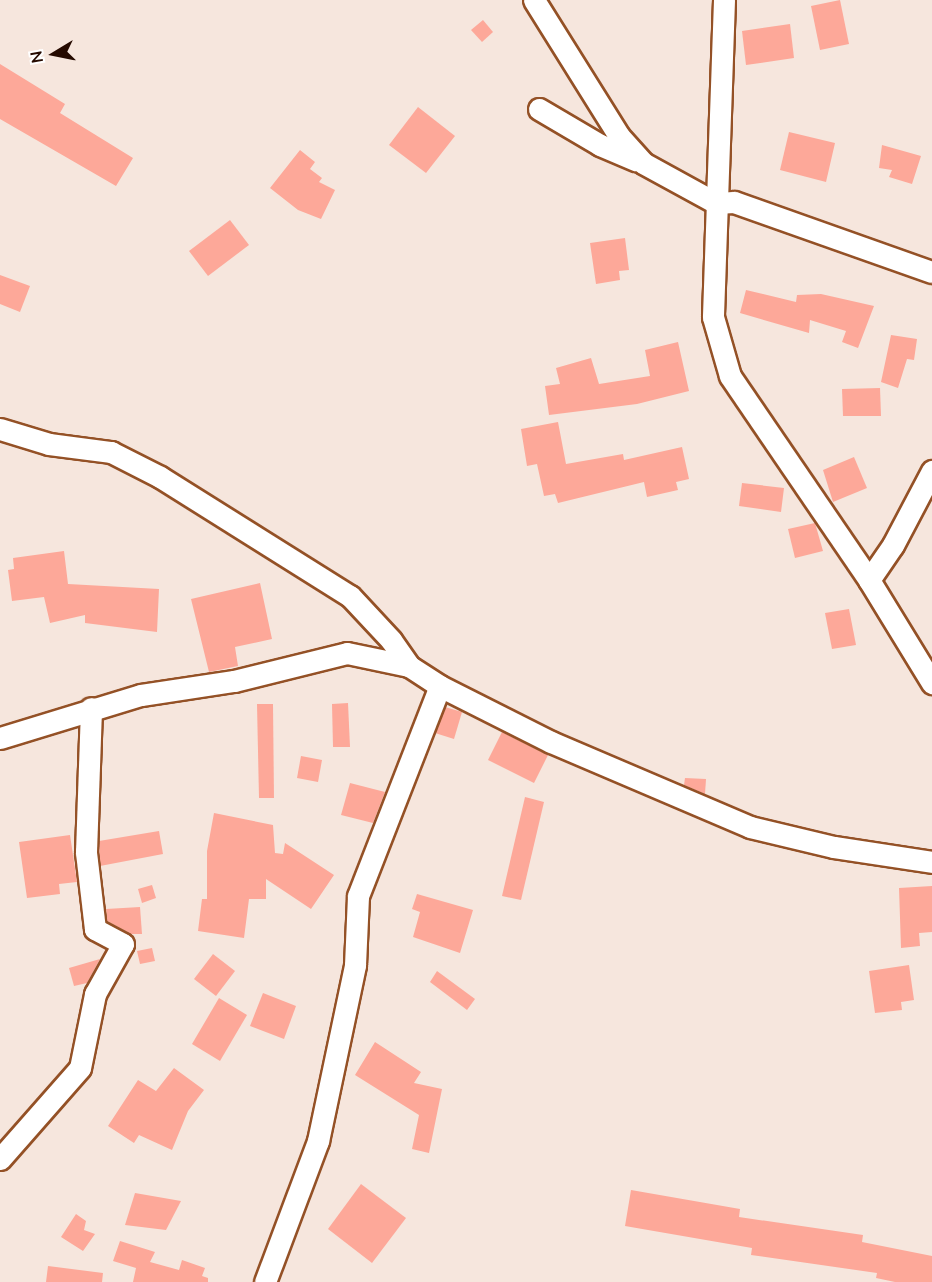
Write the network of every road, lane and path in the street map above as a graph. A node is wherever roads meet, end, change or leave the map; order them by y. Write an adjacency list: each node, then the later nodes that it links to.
1 (534, 0): 4 (street)
2 (724, 0): 5 (street)
3 (539, 108): 4 (street)
4 (643, 163): 5 (street)
5 (716, 202): 6 (street); 9 (street)
6 (932, 272)
7 (0, 429): 10 (street)
8 (932, 471): 9 (street)
9 (869, 580): 11 (street)
10 (409, 666): 12 (street); 13 (street)
11 (932, 683)
12 (440, 686): 15 (street); 17 (street)
13 (91, 708): 14 (street); 16 (street)
14 (0, 738)
15 (932, 862)
16 (0, 1158)
17 (265, 1282)

